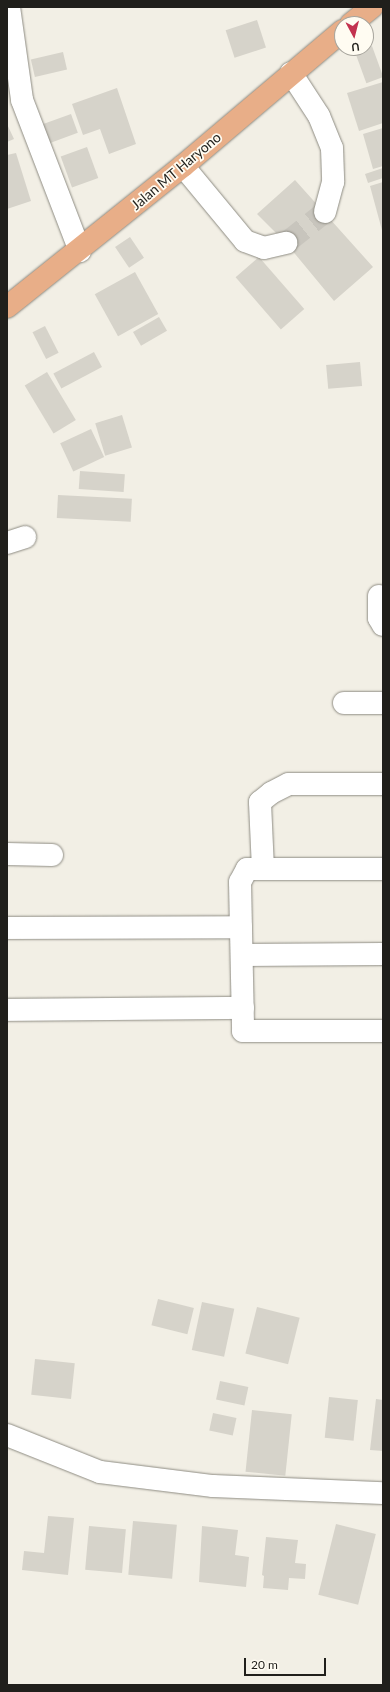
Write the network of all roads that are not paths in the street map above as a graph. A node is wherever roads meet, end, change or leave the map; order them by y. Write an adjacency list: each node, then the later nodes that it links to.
1 (9, 7): 9 (street)
2 (372, 7): 3 (main road)
3 (361, 16)
4 (334, 38): 5 (main road, Jalan MT Haryono)
5 (291, 73): 6 (main road, Jalan MT Haryono); 7 (street)
6 (184, 166): 8 (street); 9 (main road, Jalan MT Haryono)
7 (326, 212)
8 (286, 243)
9 (80, 250): 10 (main road, Jalan MT Haryono)
10 (7, 307)
11 (379, 596): 12 (street)
12 (383, 625)
13 (344, 703): 14 (street)
14 (383, 703)
15 (383, 784): 18 (street)
16 (7, 854): 17 (street)
17 (52, 855)
18 (263, 869): 19 (street); 20 (street)
19 (383, 869)
20 (241, 927): 21 (street); 23 (street)
21 (7, 928)
22 (383, 954): 23 (street)
23 (242, 955): 24 (street)
24 (243, 1008): 25 (street); 26 (street)
25 (7, 1010)
26 (383, 1031)
27 (7, 1435): 28 (street)
28 (383, 1493)

